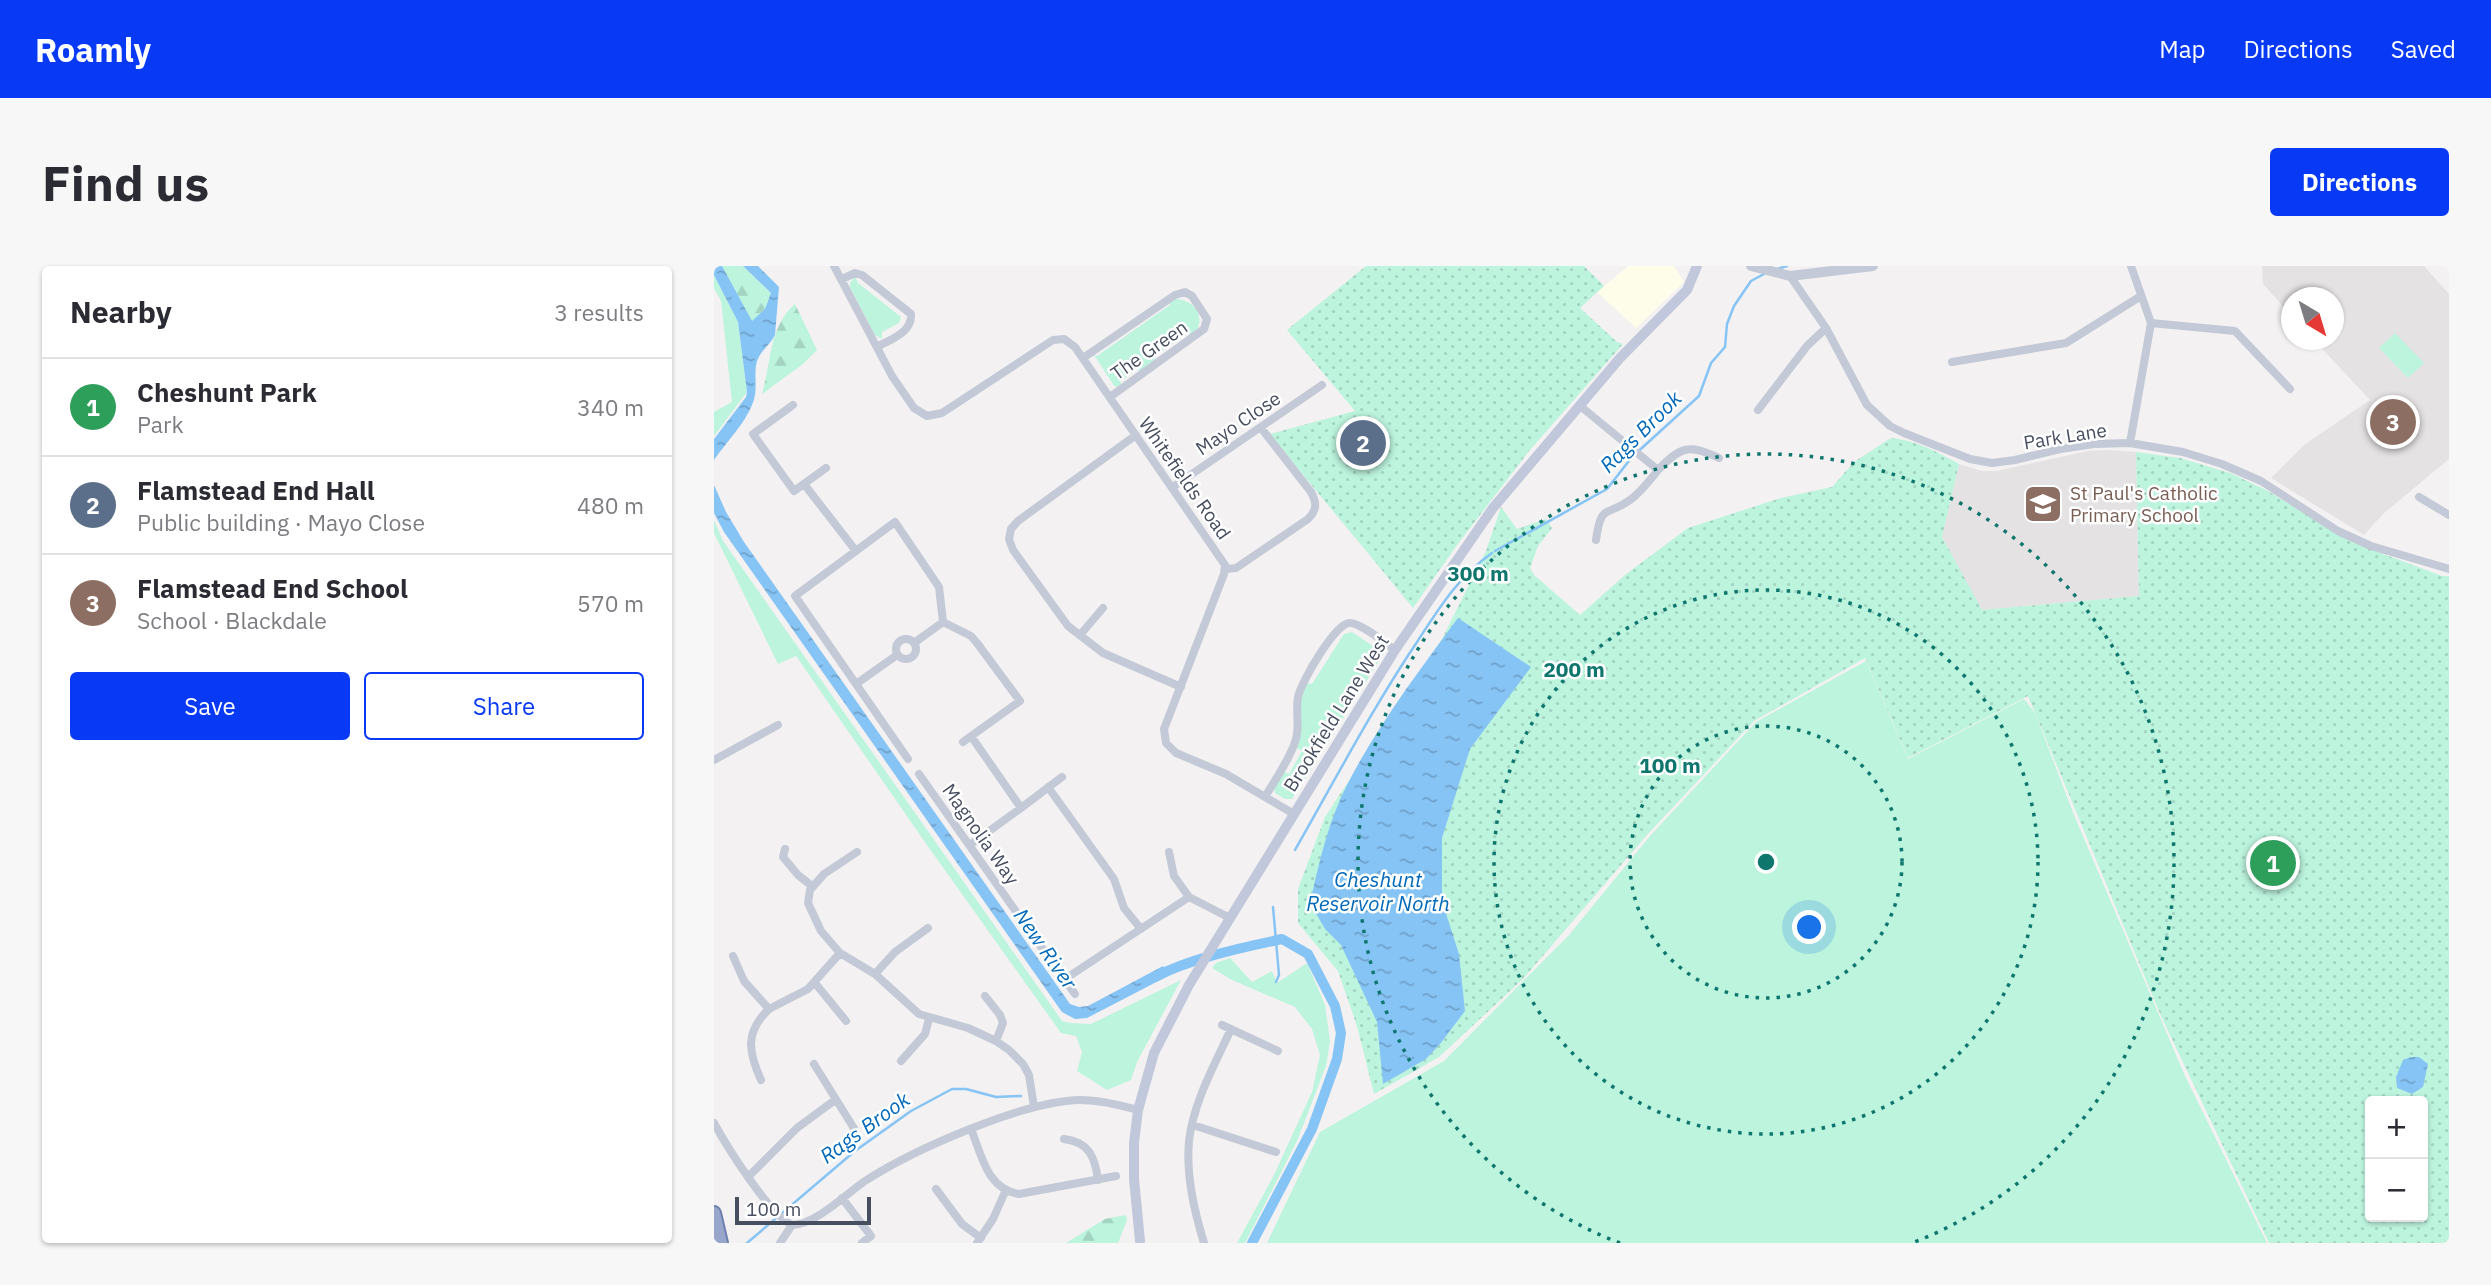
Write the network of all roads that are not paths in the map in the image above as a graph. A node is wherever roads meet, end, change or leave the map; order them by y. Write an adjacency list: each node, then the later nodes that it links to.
1 (834, 266): 7 (street, Whitefields Road)
2 (1697, 266): 18 (main road, Brookfield Lane West)
3 (1873, 266): 6 (street)
4 (2131, 266): 8 (street)
5 (1755, 267): 6 (street)
6 (1786, 275): 10 (street, Park Lane)
7 (842, 279): 11 (street, Whitefields Road); 11 (street)
8 (2141, 296): 9 (street); 13 (street)
9 (2151, 323): 15 (street); 22 (street)
10 (1826, 328): 19 (street); 22 (street, Park Lane)
11 (877, 347): 12 (street, Whitefields Road)
12 (1083, 358): 16 (street, Whitefields Road); 16 (street, The Green)
13 (1952, 362)
14 (1322, 385): 20 (street, Mayo Close)
15 (2290, 389)
16 (1110, 397): 21 (street, Whitefields Road)
17 (793, 405): 26 (street)
18 (1579, 405): 25 (street); 38 (main road, Brookfield Lane West)
19 (1758, 410)
20 (1261, 428): 27 (street, Mayo Close); 32 (street)
21 (1136, 435): 27 (street, Whitefields Road); 36 (street)
22 (2130, 443): 33 (street, Park Lane)
23 (1719, 458): 25 (street)
24 (826, 468): 26 (street)
25 (1658, 470): 30 (street)
26 (804, 484): 31 (street)
27 (1173, 487): 32 (street, Whitefields Road)
28 (2419, 497): 29 (street)
29 (2449, 515)
30 (1596, 540)
31 (856, 551): 35 (street); 40 (street)
32 (1226, 569): 41 (street, Whitefields Road)
33 (2449, 569)
34 (1103, 608): 36 (street)
35 (943, 622): 37 (street); 43 (street)
36 (1080, 635): 41 (street)
37 (914, 642): 39 (street); 39 (street)
38 (1395, 650): 50 (street); 52 (main road, Brookfield Lane West)
39 (897, 655): 40 (street)
40 (856, 684): 45 (street)
41 (1181, 687): 50 (street, Whitefields Road)
42 (778, 725): 46 (street)
43 (971, 736): 44 (street); 51 (street)
44 (963, 742)
45 (908, 759)
46 (714, 760)
47 (919, 774): 53 (street, Magnolia Way)
48 (1062, 777): 49 (street)
49 (1048, 788): 51 (street); 61 (street)
50 (1265, 797): 52 (street, Whitefields Road)
51 (1021, 808): 53 (street)
52 (1294, 814): 59 (main road, Brookfield Lane West)
53 (970, 845): 65 (street, Magnolia Way)
54 (785, 849): 57 (street)
55 (857, 852): 57 (street)
56 (1169, 852): 58 (street)
57 (812, 886): 62 (street)
58 (1189, 897): 59 (street); 61 (street)
59 (1230, 918): 81 (main road, Brookfield Lane West)
60 (928, 928): 64 (street)
61 (1141, 929): 65 (street)
62 (840, 953): 64 (street); 66 (street)
63 (733, 956): 69 (street)
64 (875, 974): 70 (street)
65 (1065, 979): 67 (street, Magnolia Way)
66 (815, 983): 69 (street); 71 (street)
67 (1075, 994)
68 (985, 996): 74 (street)
69 (769, 1009): 78 (street)
70 (929, 1019): 74 (street); 76 (street)
71 (846, 1021)
72 (1222, 1025): 73 (street)
73 (1231, 1029): 75 (street); 83 (street)
74 (996, 1041): 80 (street)
75 (1279, 1051)
76 (901, 1061)
77 (814, 1065): 79 (street)
78 (761, 1080)
79 (835, 1100): 85 (street); 88 (street)
80 (1034, 1107): 81 (street); 84 (street)
81 (1138, 1110): 97 (main road, Brookfield Lane West)
82 (714, 1123): 88 (street)
83 (1193, 1125): 87 (street); 98 (street)
84 (971, 1129): 92 (street); 93 (street)
85 (855, 1130)
86 (1064, 1139): 90 (street)
87 (1276, 1152)
88 (749, 1175): 95 (street)
89 (1116, 1176): 90 (street)
90 (1098, 1180): 92 (street)
91 (936, 1189): 96 (street)
92 (1005, 1192): 96 (street)
93 (842, 1198): 95 (street); 101 (street)
94 (714, 1213): 99 (highway)
95 (792, 1225): 100 (street)
96 (979, 1240)
97 (1139, 1242)
98 (1200, 1242)
99 (722, 1243)
100 (780, 1243)
101 (862, 1243)

